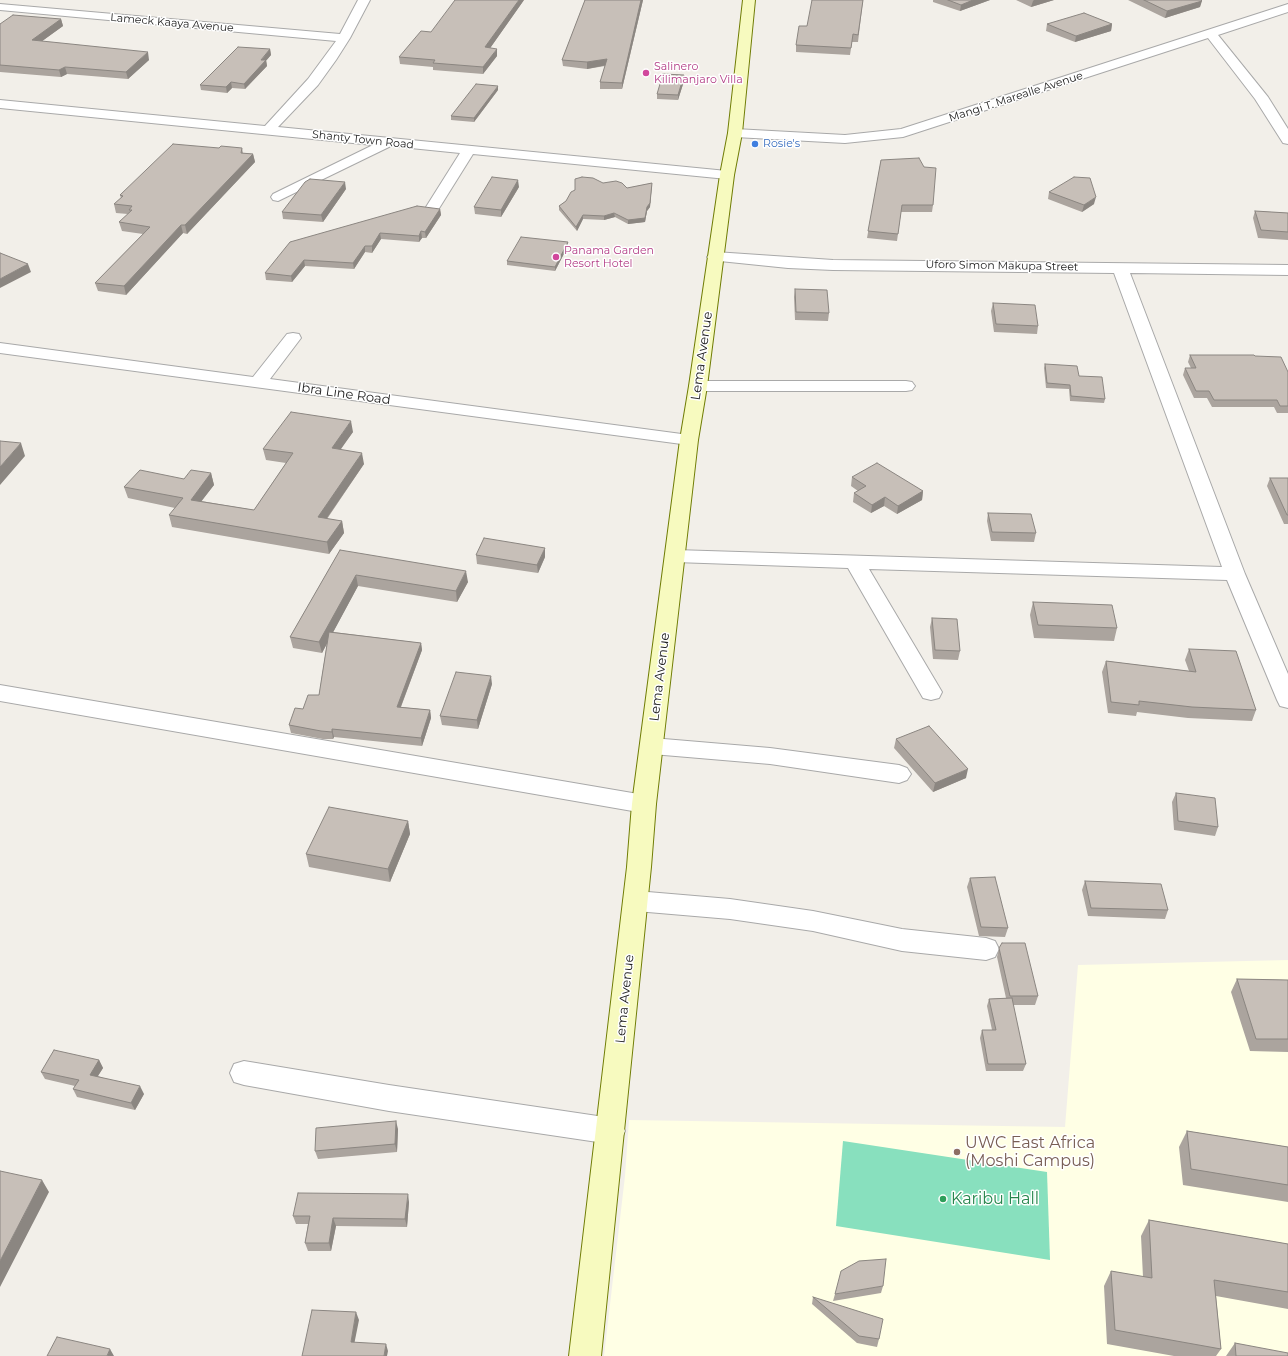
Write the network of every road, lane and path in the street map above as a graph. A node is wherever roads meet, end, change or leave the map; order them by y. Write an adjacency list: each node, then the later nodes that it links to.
1 (364, 0): 6 (street)
2 (749, 0): 9 (main road, Lema Avenue)
3 (0, 7): 6 (street, Lameck Kaaya Avenue)
4 (1288, 8): 5 (street, Mangi T. Marealle Avenue)
5 (1210, 33): 9 (street, Mangi T. Marealle Avenue); 10 (street)
6 (344, 38): 8 (street)
7 (0, 104): 8 (street, Shanty Town Road)
8 (269, 129): 11 (street, Shanty Town Road)
9 (735, 133): 13 (main road, Lema Avenue)
10 (1288, 140)
11 (389, 142): 12 (street, Shanty Town Road); 14 (street)
12 (468, 151): 13 (street, Shanty Town Road); 15 (street)
13 (727, 176): 16 (main road, Lema Avenue)
14 (278, 197)
15 (432, 207)
16 (716, 257): 17 (street, Uforo Simon Makupa Street); 22 (main road, Lema Avenue)
17 (1120, 268): 18 (street, Uforo Simon Makupa Street); 27 (street)
18 (1288, 270)
19 (293, 338): 21 (street)
20 (0, 348): 21 (street, Ibra Line Road)
21 (258, 382): 24 (street, Ibra Line Road)
22 (698, 386): 23 (street); 24 (main road, Lema Avenue)
23 (906, 386)
24 (689, 440): 25 (main road, Lema Avenue)
25 (674, 556): 26 (street); 31 (main road, Lema Avenue)
26 (855, 562): 27 (street); 28 (street)
27 (1235, 574): 30 (street)
28 (930, 692)
29 (0, 693): 33 (street)
30 (1288, 700)
31 (652, 746): 32 (street); 33 (main road, Lema Avenue)
32 (899, 774)
33 (644, 804): 34 (main road, Lema Avenue)
34 (636, 901): 35 (street); 37 (main road, Lema Avenue)
35 (986, 949)
36 (244, 1073): 37 (street)
37 (610, 1131): 38 (main road, Lema Avenue)
38 (584, 1356)

